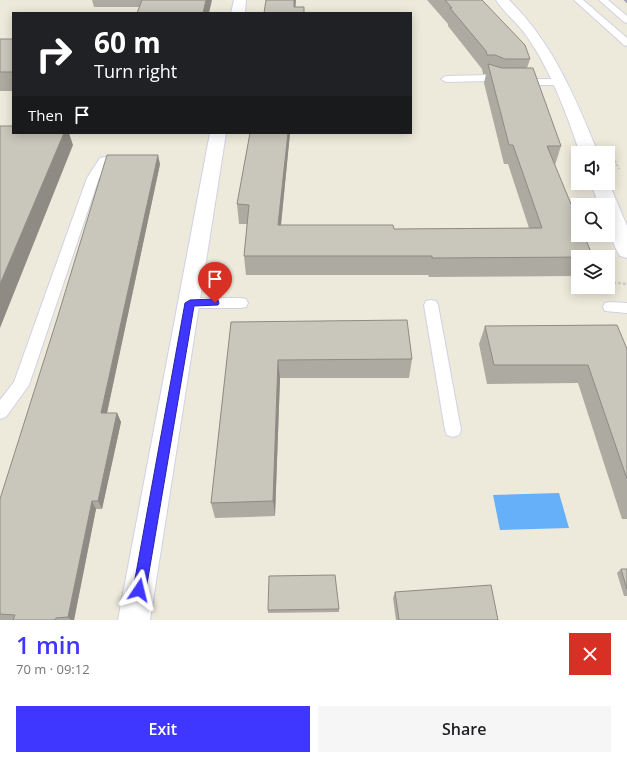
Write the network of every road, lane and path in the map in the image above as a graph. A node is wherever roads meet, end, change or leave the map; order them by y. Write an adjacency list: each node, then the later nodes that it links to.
1 (240, 0): 5 (street)
2 (502, 0): 8 (street)
3 (578, 0): 7 (lane)
4 (603, 0): 6 (lane)
5 (238, 12)
6 (627, 20)
7 (627, 43)
8 (559, 77): 9 (lane); 11 (street)
9 (446, 79)
10 (218, 134): 17 (street)
11 (586, 146)
12 (104, 160): 22 (lane)
13 (603, 190): 14 (street)
14 (627, 251)
15 (615, 283): 16 (path)
16 (627, 284)
17 (190, 303): 18 (lane); 24 (street)
18 (241, 303)
19 (431, 305): 23 (lane)
20 (610, 307): 21 (lane)
21 (627, 308)
22 (0, 412)
23 (453, 430)
24 (134, 620)

